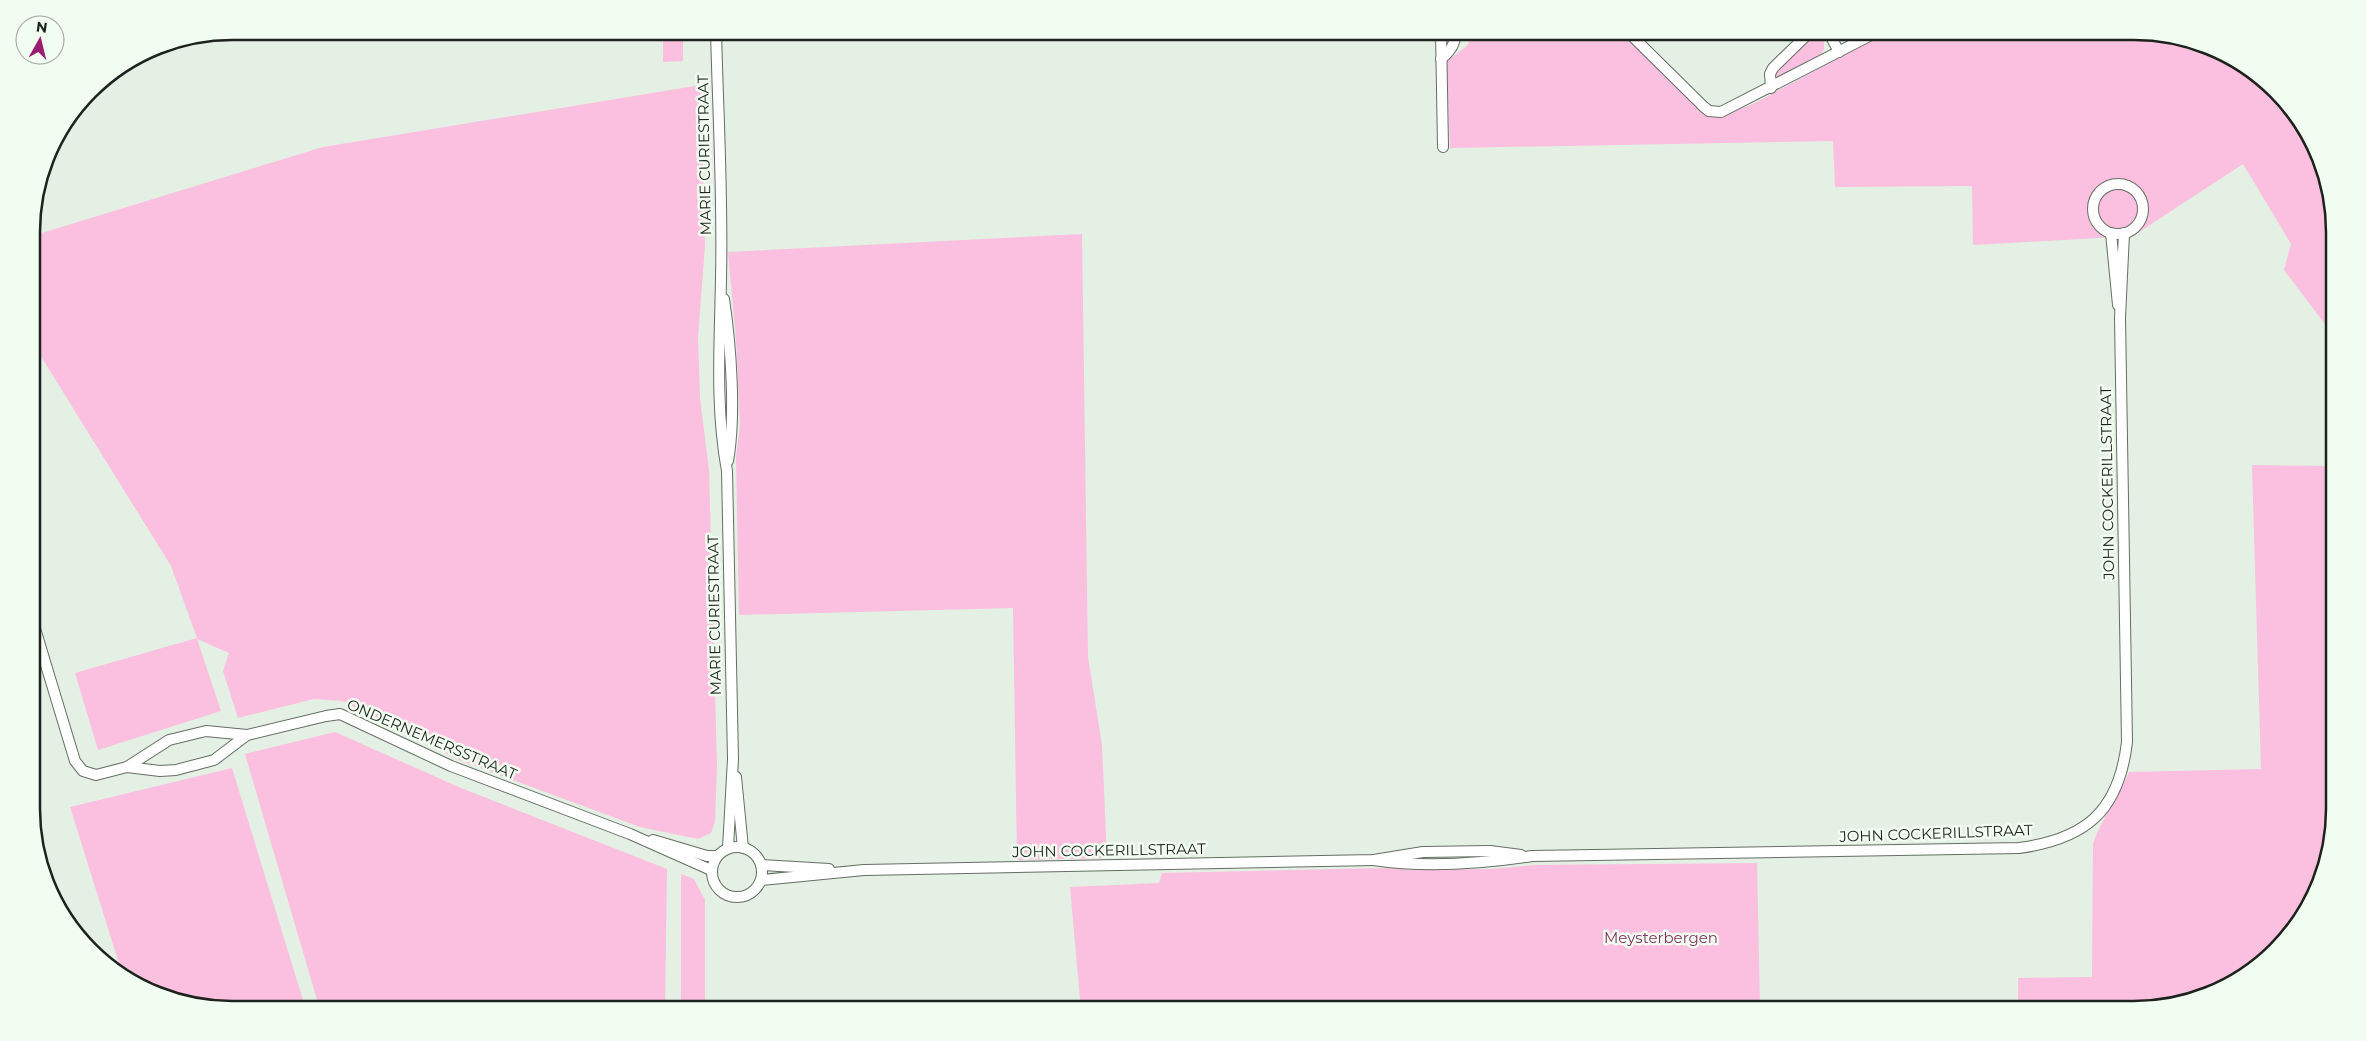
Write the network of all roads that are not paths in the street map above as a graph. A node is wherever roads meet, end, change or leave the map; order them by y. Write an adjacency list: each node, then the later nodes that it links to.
1 (716, 40): 17 (street, MARIE CURIESTRAAT)
2 (1441, 40): 9 (street)
3 (1454, 40): 9 (street)
4 (1636, 40): 10 (street)
5 (1802, 40): 10 (street)
6 (1833, 40): 8 (street)
7 (1862, 40): 8 (street)
8 (1839, 52): 10 (street)
9 (1441, 59): 11 (street)
10 (1771, 88)
11 (1443, 147)
12 (2111, 232): 13 (street); 13 (street); 14 (street, JOHN COCKERILLSTRAAT)
13 (2124, 233): 14 (street, JOHN COCKERILLSTRAAT)
14 (2120, 318): 25 (street, JOHN COCKERILLSTRAAT)
15 (40, 647): 18 (street, ONDERNEMERSSTRAAT)
16 (247, 735): 18 (street, ONDERNEMERSSTRAAT); 18 (street, ONDERNEMERSSTRAAT); 19 (street, ONDERNEMERSSTRAAT)
17 (733, 759): 20 (street); 21 (street)
18 (127, 767)
19 (630, 834): 22 (street, ONDERNEMERSSTRAAT); 24 (street, ONDERNEMERSSTRAAT)
20 (728, 848): 21 (street); 22 (street)
21 (743, 848): 23 (street)
22 (717, 856): 24 (street)
23 (761, 865): 25 (street, JOHN COCKERILLSTRAAT); 26 (street)
24 (711, 870): 26 (street)
25 (845, 871): 26 (street, JOHN COCKERILLSTRAAT)
26 (761, 880)

